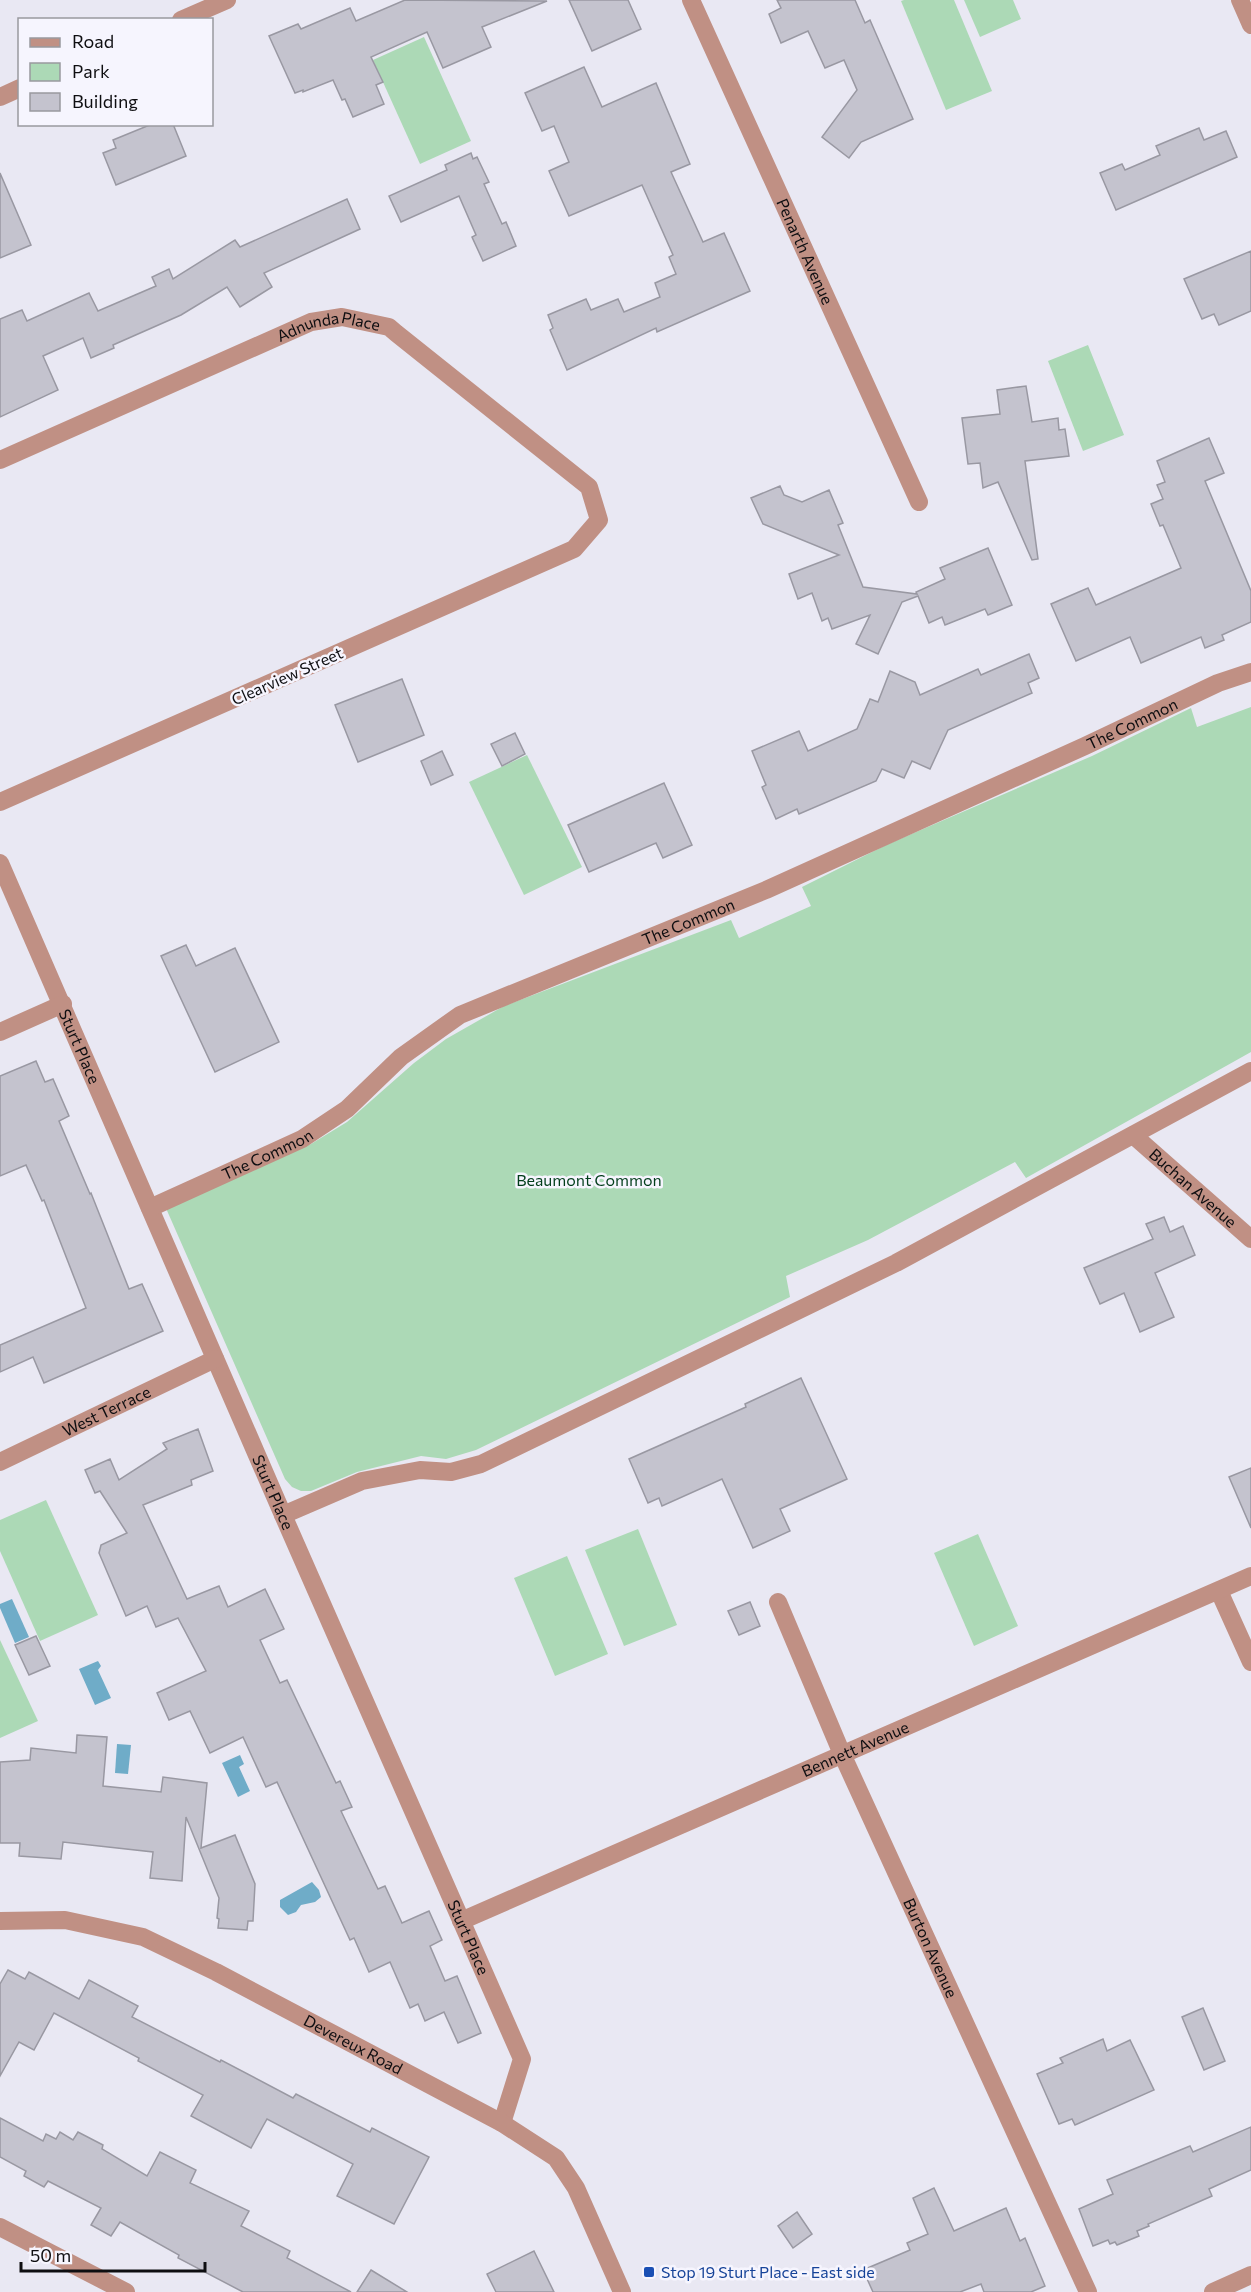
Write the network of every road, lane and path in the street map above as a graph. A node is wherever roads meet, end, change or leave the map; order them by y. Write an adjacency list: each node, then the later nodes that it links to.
1 (226, 0): 4 (street)
2 (692, 0): 9 (street, Penarth Avenue)
3 (1240, 0): 5 (street)
4 (186, 18)
5 (1251, 25)
6 (18, 89): 7 (street)
7 (0, 97)
8 (0, 460): 10 (street, Adnunda Place)
9 (919, 502)
10 (574, 549): 12 (street, Clearview Street)
11 (1251, 672): 18 (street, The Common)
12 (0, 802)
13 (0, 862): 14 (street, Sturt Place)
14 (63, 1004): 15 (street); 18 (street, Sturt Place)
15 (0, 1032)
16 (1251, 1071): 17 (street)
17 (1133, 1135): 19 (street, Buchan Avenue); 22 (street)
18 (150, 1208): 20 (street, Sturt Place)
19 (1251, 1239)
20 (215, 1359): 21 (street, West Terrace); 22 (street, Sturt Place)
21 (0, 1462)
22 (283, 1515): 29 (street, Sturt Place)
23 (1251, 1576): 24 (street, Bennett Avenue)
24 (1219, 1591): 26 (street); 27 (street, Bennett Avenue)
25 (778, 1602): 27 (street, Burton Avenue)
26 (1251, 1662)
27 (842, 1754): 29 (street, Bennett Avenue); 35 (street, Burton Avenue)
28 (0, 1921): 30 (street, Devereux Road)
29 (461, 1921): 30 (street, Sturt Place)
30 (502, 2123): 34 (street, Devereux Road)
31 (0, 2227): 33 (street)
32 (1251, 2275): 36 (street)
33 (126, 2292)
34 (622, 2292)
35 (1088, 2292)
36 (1213, 2292)

